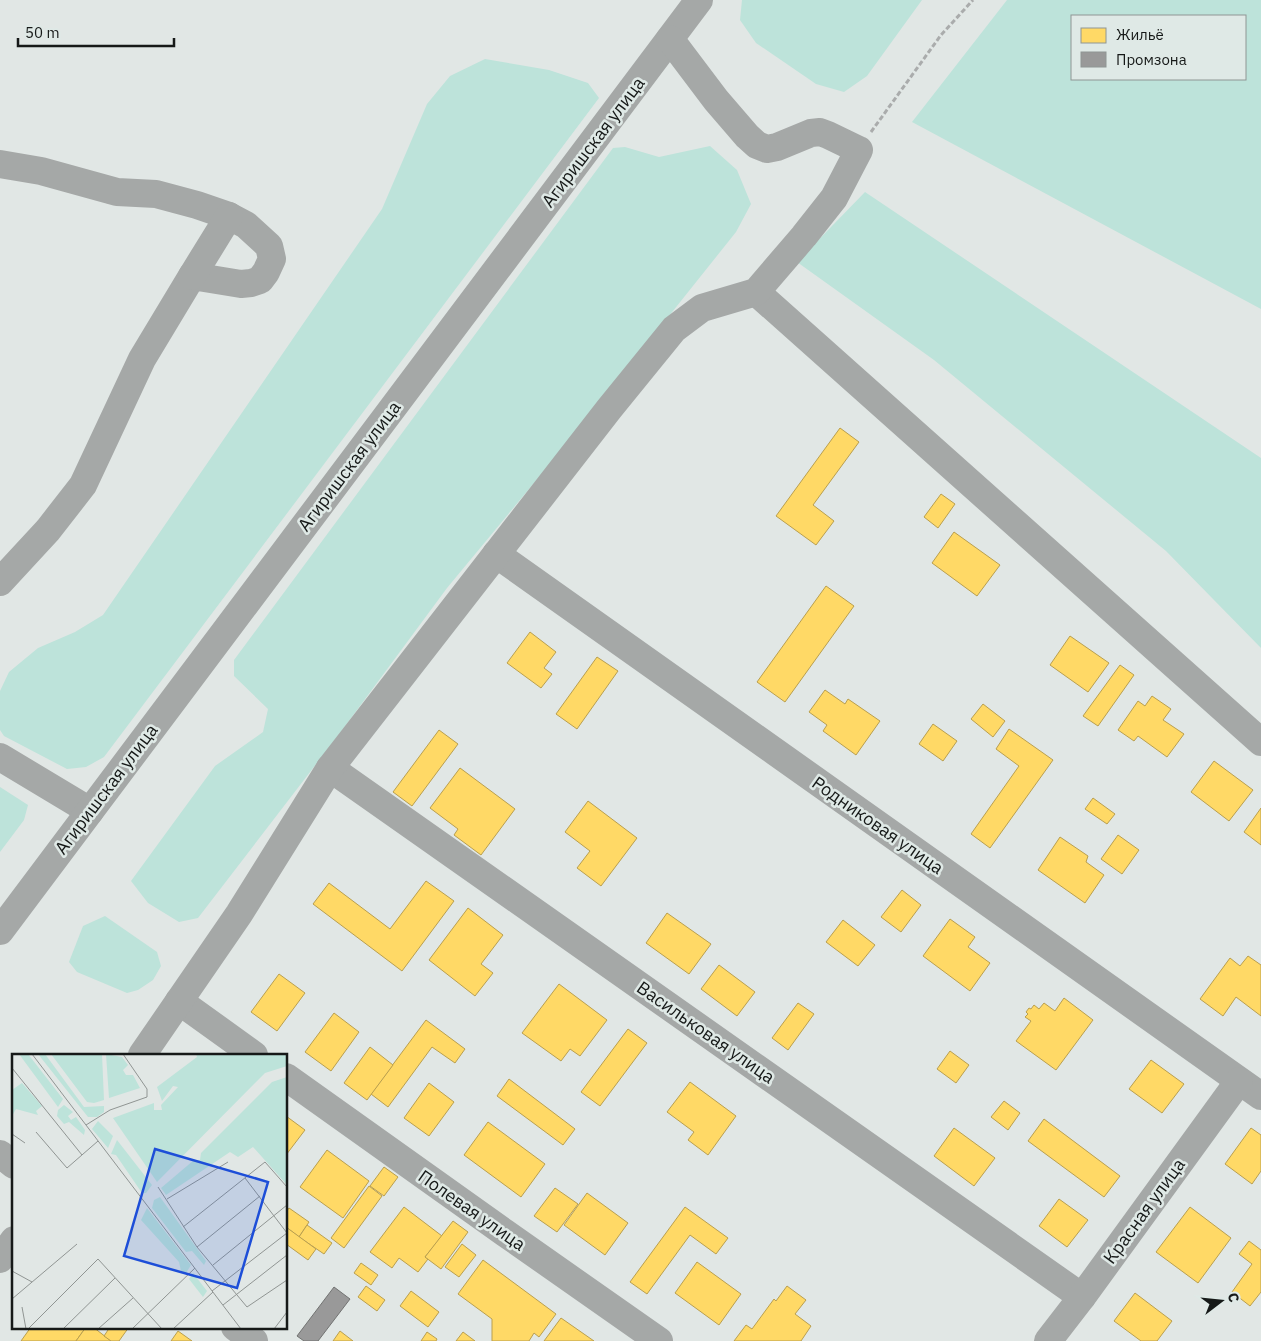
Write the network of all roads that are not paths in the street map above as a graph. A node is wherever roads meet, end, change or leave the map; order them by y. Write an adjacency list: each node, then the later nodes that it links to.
1 (699, 0): 2 (street, Агиришская улица)
2 (670, 39): 6 (street); 12 (street, Агиришская улица)
3 (0, 164): 4 (street)
4 (229, 216): 5 (street); 5 (street)
5 (192, 276): 8 (street)
6 (756, 292): 7 (street); 9 (street)
7 (496, 554): 11 (street); 18 (street, Родниковая улица)
8 (0, 582)
9 (1261, 742)
10 (0, 757): 12 (street)
11 (330, 768): 14 (street); 24 (street, Васильковая улица)
12 (90, 811): 13 (street, Агиришская улица)
13 (0, 931)
14 (179, 1001): 15 (street); 16 (street)
15 (143, 1054)
16 (253, 1054)
17 (288, 1079): 27 (street, Полевая улица)
18 (1238, 1081): 19 (street, Родниковая улица); 24 (street, Красная улица)
19 (1261, 1096)
20 (0, 1154): 21 (street)
21 (12, 1163)
22 (12, 1243): 23 (street)
23 (0, 1259)
24 (1082, 1297): 28 (street, Красная улица)
25 (236, 1328): 26 (street)
26 (254, 1341)
27 (659, 1341)
28 (1048, 1341)

